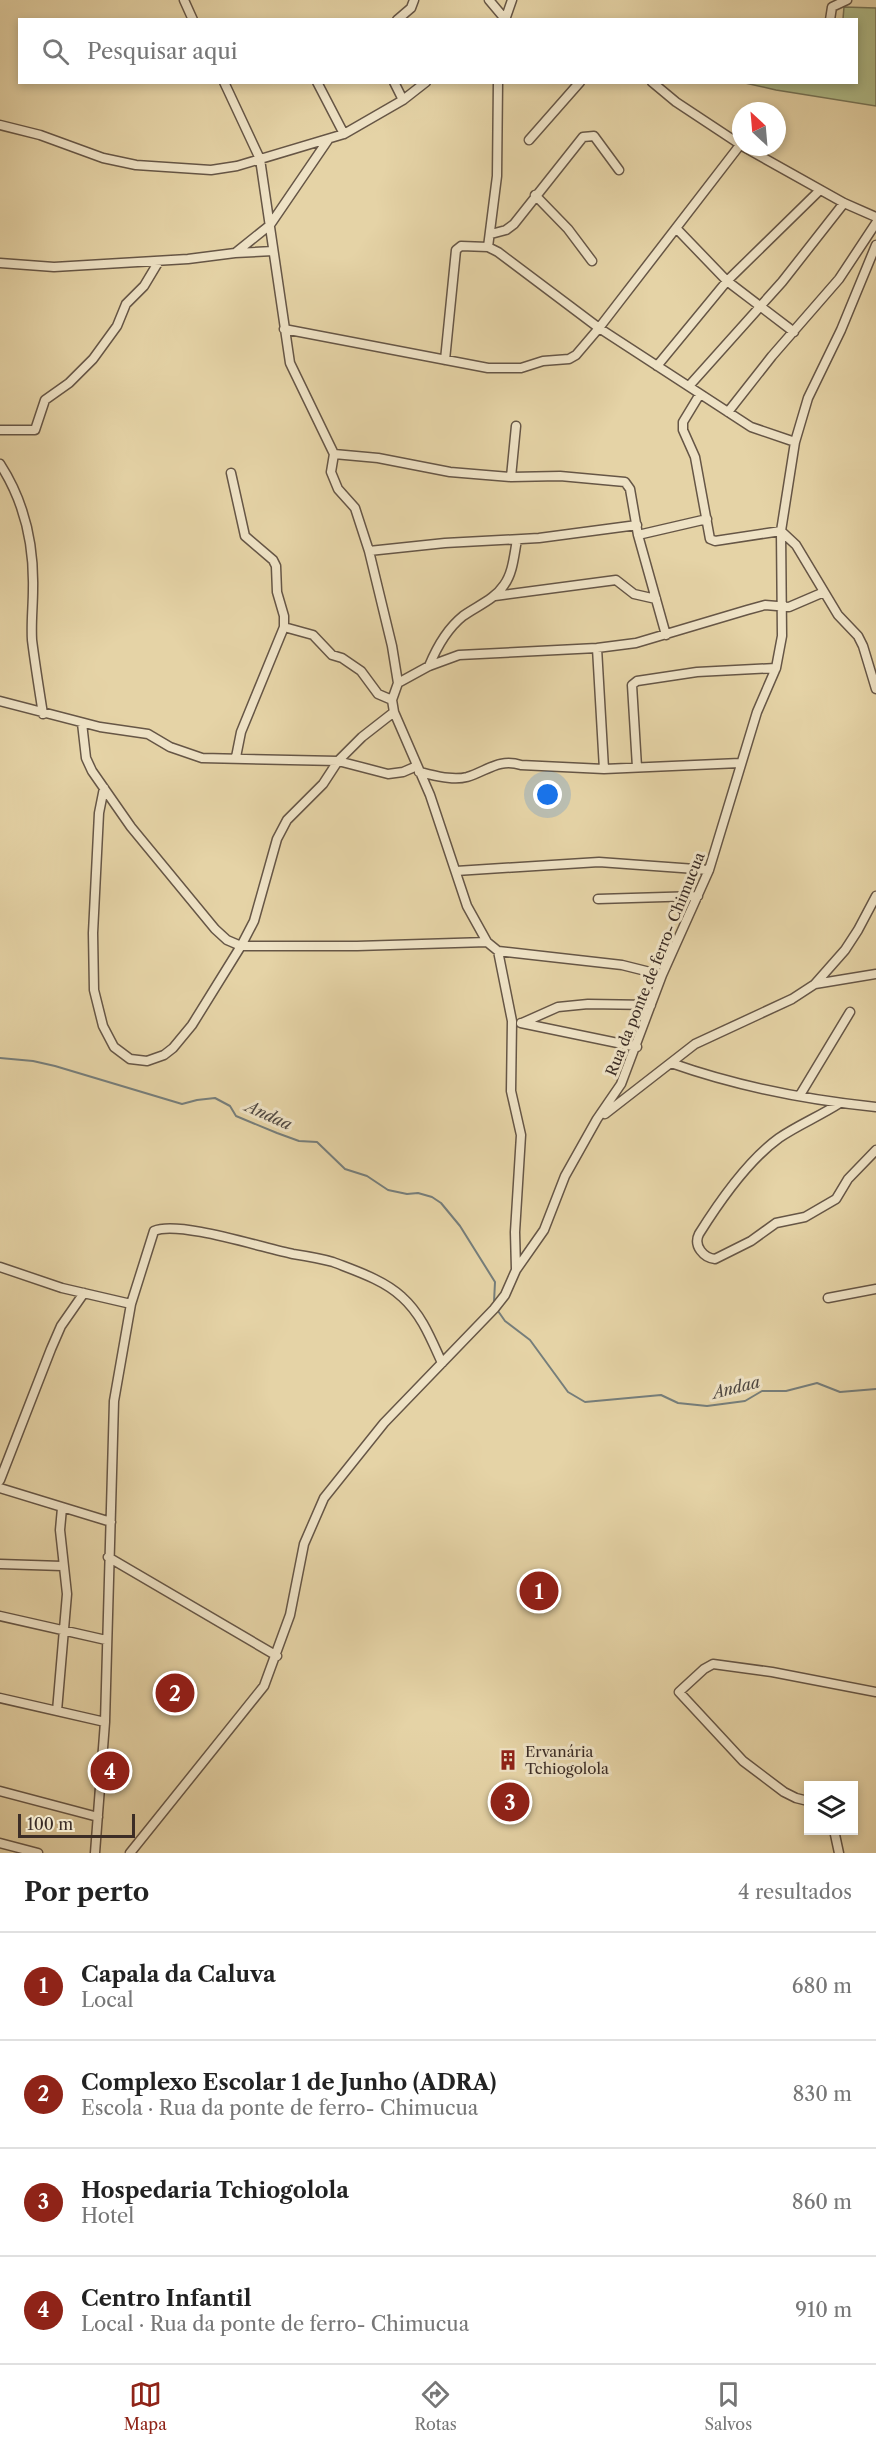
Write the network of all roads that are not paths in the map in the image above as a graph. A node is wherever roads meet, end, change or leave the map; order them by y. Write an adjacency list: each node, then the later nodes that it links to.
1 (184, 0): 6 (street)
2 (414, 0): 7 (street)
3 (489, 0): 8 (street)
4 (512, 0): 9 (street)
5 (847, 0): 10 (street)
6 (192, 18)
7 (400, 18)
8 (503, 18)
9 (506, 18)
10 (830, 18)
11 (225, 84): 26 (street)
12 (318, 84): 20 (street)
13 (395, 84): 18 (street)
14 (423, 84): 18 (street)
15 (498, 84): 35 (street)
16 (578, 84): 23 (street)
17 (654, 84): 22 (street)
18 (403, 100): 20 (street)
19 (0, 125): 26 (street)
20 (344, 135): 21 (street)
21 (329, 139): 26 (street); 33 (street)
22 (732, 139)
23 (530, 140)
24 (734, 156): 34 (street)
25 (760, 156): 28 (street)
26 (260, 159): 33 (street)
27 (619, 170): 29 (street)
28 (820, 189): 30 (street); 43 (street)
29 (535, 195): 35 (street); 41 (street)
30 (844, 203): 31 (street); 44 (street)
31 (876, 217)
32 (876, 223): 47 (street)
33 (270, 225): 38 (street); 39 (street)
34 (676, 228): 43 (street); 45 (street)
35 (491, 234): 37 (street)
36 (876, 245): 55 (street, Rua da ponte de ferro- Chimucua)
37 (488, 247): 45 (street); 48 (street)
38 (273, 251): 39 (street); 46 (street)
39 (235, 253): 40 (street)
40 (159, 261): 42 (street); 54 (street)
41 (592, 261)
42 (0, 264)
43 (727, 281): 44 (street); 49 (street)
44 (760, 306): 47 (street); 50 (street)
45 (599, 328): 48 (street); 49 (street)
46 (284, 329): 48 (street); 56 (street)
47 (794, 333): 52 (street)
48 (445, 360)
49 (657, 366): 50 (street)
50 (688, 386): 51 (street)
51 (700, 394): 52 (street); 60 (street)
52 (728, 412): 55 (street)
53 (516, 426): 59 (street)
54 (0, 430)
55 (795, 442): 62 (street, Rua da ponte de ferro- Chimucua)
56 (334, 454): 59 (street); 65 (street)
57 (0, 464): 80 (street)
58 (231, 473): 70 (street)
59 (511, 477): 61 (street)
60 (706, 519): 62 (street); 63 (street)
61 (637, 525): 63 (street); 64 (street)
62 (780, 531): 66 (street); 69 (street, Rua da ponte de ferro- Chimucua)
63 (638, 535): 68 (street)
64 (517, 540): 65 (street); 67 (street)
65 (369, 551): 75 (street)
66 (824, 592): 69 (street); 76 (street)
67 (495, 596): 68 (street); 73 (street)
68 (656, 599): 71 (street)
69 (782, 606): 71 (street); 74 (street, Rua da ponte de ferro- Chimucua)
70 (284, 627): 77 (street); 82 (street)
71 (666, 634): 72 (street)
72 (597, 648): 73 (street); 87 (street)
73 (429, 666): 75 (street)
74 (776, 668): 84 (street, Rua da ponte de ferro- Chimucua); 85 (street)
75 (398, 683): 77 (street)
76 (876, 689)
77 (392, 700): 79 (street)
78 (0, 701): 80 (street)
79 (394, 712): 83 (street); 86 (street)
80 (43, 714): 81 (street)
81 (82, 723): 82 (street); 88 (street)
82 (236, 757): 83 (street)
83 (338, 761): 86 (street); 95 (street)
84 (740, 764): 85 (street); 89 (street, Rua da ponte de ferro- Chimucua)
85 (637, 767): 87 (street)
86 (418, 769): 87 (street); 90 (street)
87 (604, 770)
88 (104, 788): 95 (street); 95 (street)
89 (709, 870): 90 (street); 91 (street, Rua da ponte de ferro- Chimucua)
90 (456, 871): 94 (street)
91 (699, 896): 93 (street); 98 (street, Rua da ponte de ferro- Chimucua)
92 (876, 896): 99 (street)
93 (598, 899)
94 (487, 942): 95 (street); 96 (street)
95 (241, 946)
96 (498, 951): 98 (street); 102 (street)
97 (876, 974): 99 (street)
98 (662, 975): 100 (street, Rua da ponte de ferro- Chimucua)
99 (815, 984): 105 (street)
100 (651, 1005): 103 (street); 104 (street, Rua da ponte de ferro- Chimucua)
101 (850, 1012): 106 (street)
102 (512, 1021): 103 (street); 114 (street)
103 (522, 1023): 104 (street)
104 (637, 1047): 109 (street, Rua da ponte de ferro- Chimucua)
105 (671, 1063): 106 (street); 109 (street)
106 (800, 1095): 107 (street)
107 (840, 1103): 108 (street); 112 (street)
108 (876, 1107)
109 (597, 1119): 114 (street, Rua da ponte de ferro- Chimucua)
110 (876, 1150): 112 (street)
111 (876, 1161): 112 (street)
112 (864, 1162)
113 (0, 1267): 116 (street)
114 (516, 1270): 119 (street, Rua da ponte de ferro- Chimucua)
115 (876, 1289): 117 (street)
116 (84, 1293): 118 (street); 120 (street)
117 (828, 1298)
118 (131, 1304): 119 (street); 123 (street)
119 (442, 1363): 130 (street, Rua da ponte de ferro- Chimucua)
120 (0, 1480)
121 (0, 1488): 122 (street)
122 (62, 1508): 123 (street); 126 (street)
123 (111, 1522): 124 (street)
124 (108, 1557): 129 (street); 130 (street)
125 (0, 1564): 126 (street)
126 (62, 1566): 128 (street)
127 (0, 1616): 128 (street)
128 (63, 1629): 129 (street); 133 (street)
129 (106, 1640): 134 (street)
130 (277, 1656): 142 (street, Rua da ponte de ferro- Chimucua)
131 (876, 1692): 136 (street)
132 (0, 1698): 133 (street)
133 (57, 1711): 134 (street)
134 (105, 1722): 137 (street)
135 (0, 1791): 137 (street)
136 (804, 1800)
137 (98, 1816): 141 (street)
138 (835, 1835): 143 (street)
139 (0, 1843): 140 (street)
140 (38, 1853)
141 (95, 1853)
142 (130, 1853)
143 (839, 1853)

